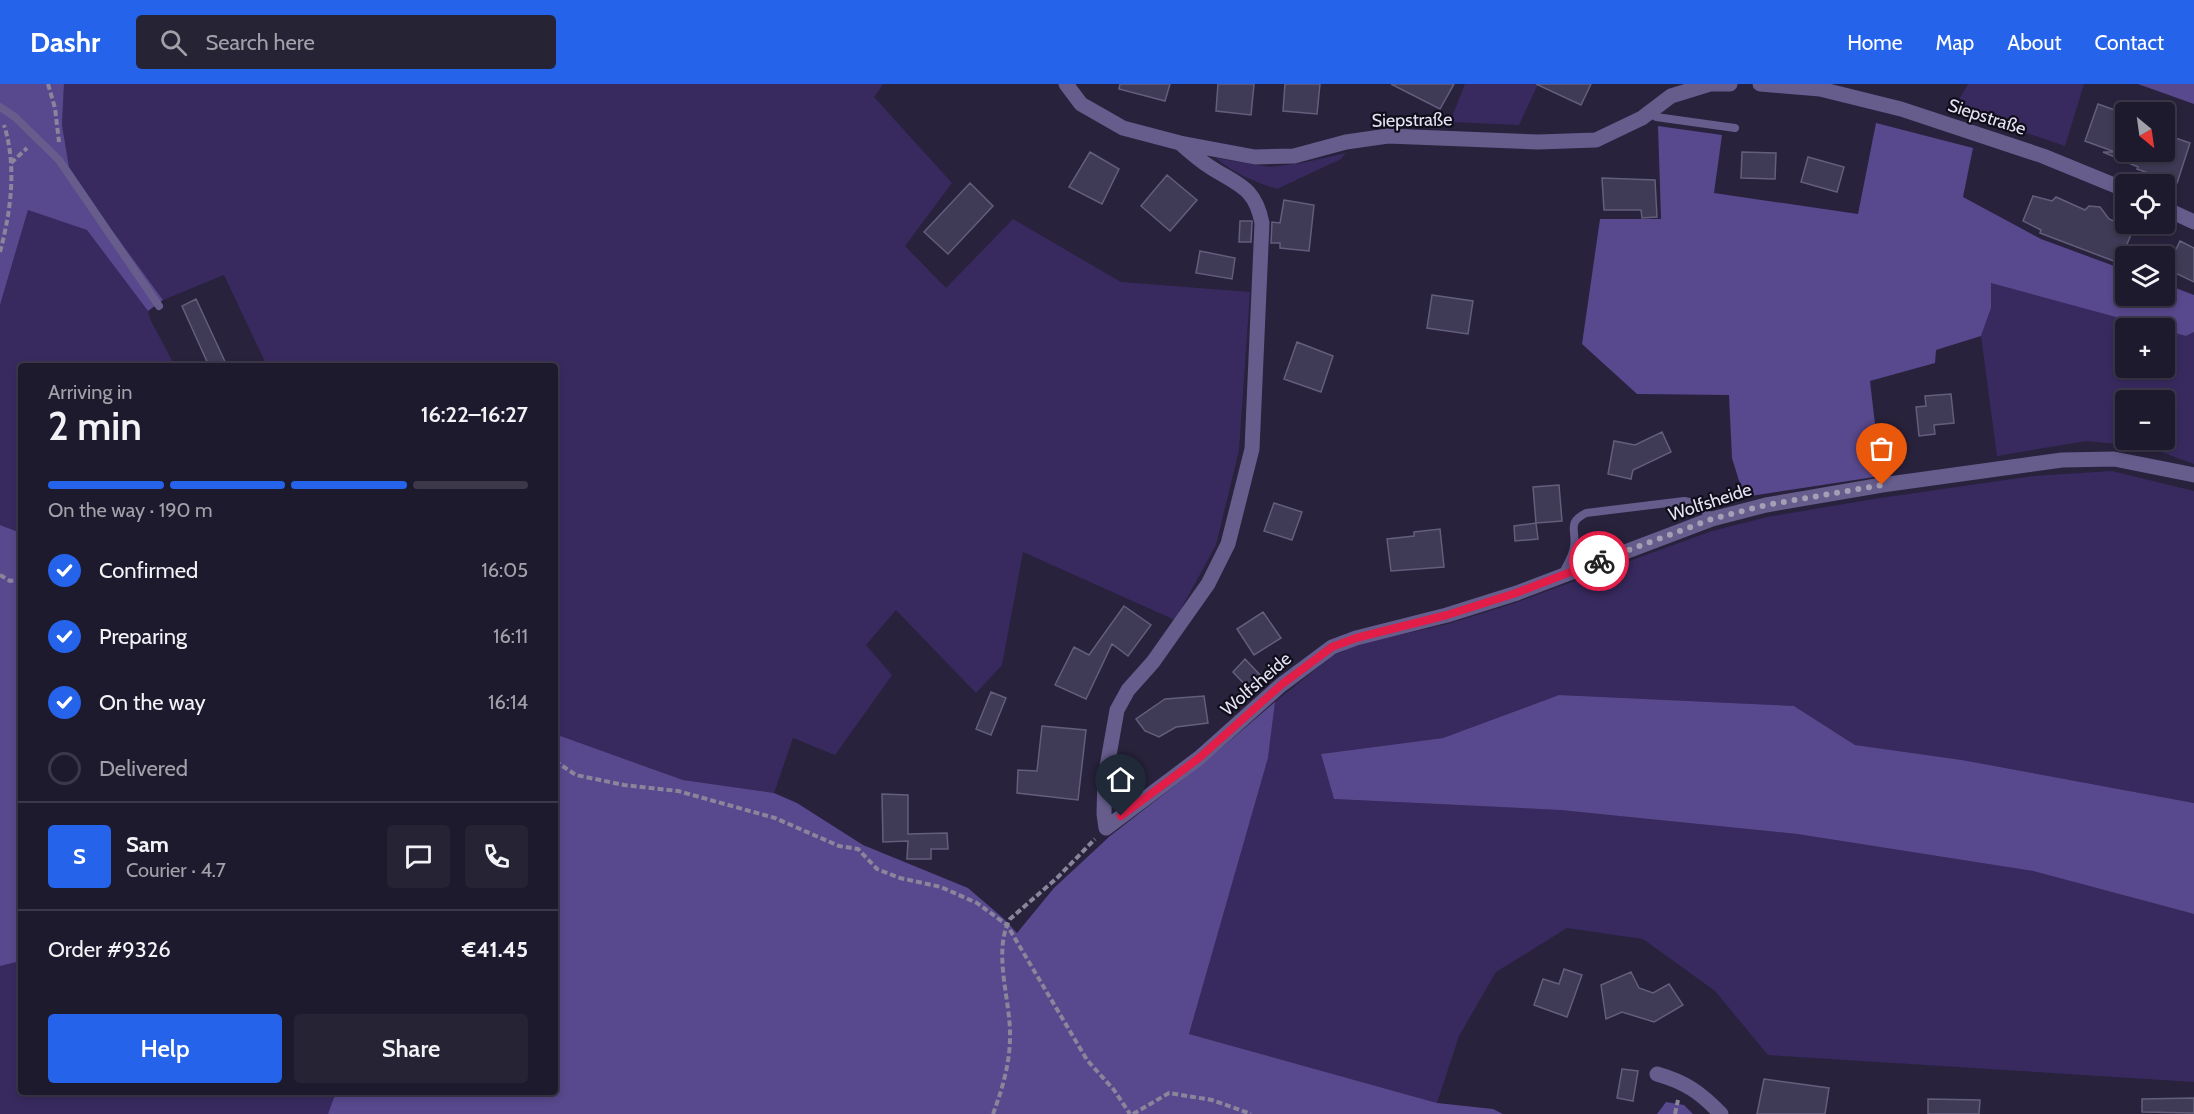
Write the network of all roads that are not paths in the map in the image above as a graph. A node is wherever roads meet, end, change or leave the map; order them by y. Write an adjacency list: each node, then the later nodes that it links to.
1 (1066, 84): 7 (street, Siepstraße)
2 (1730, 84): 5 (street, Siepstraße)
3 (1760, 84): 8 (street, Siepstraße)
4 (0, 107): 11 (lane)
5 (1650, 112): 6 (lane); 7 (street, Siepstraße)
6 (1735, 128)
7 (1180, 143): 14 (street, Wolfsheide)
8 (2115, 185)
9 (2175, 213): 10 (street)
10 (2194, 222)
11 (159, 306)
12 (2194, 475): 13 (street, Wolfsheide)
13 (1712, 519): 14 (street, Wolfsheide); 14 (lane)
14 (1562, 575)
15 (1657, 1074): 16 (street)
16 (1721, 1114)

